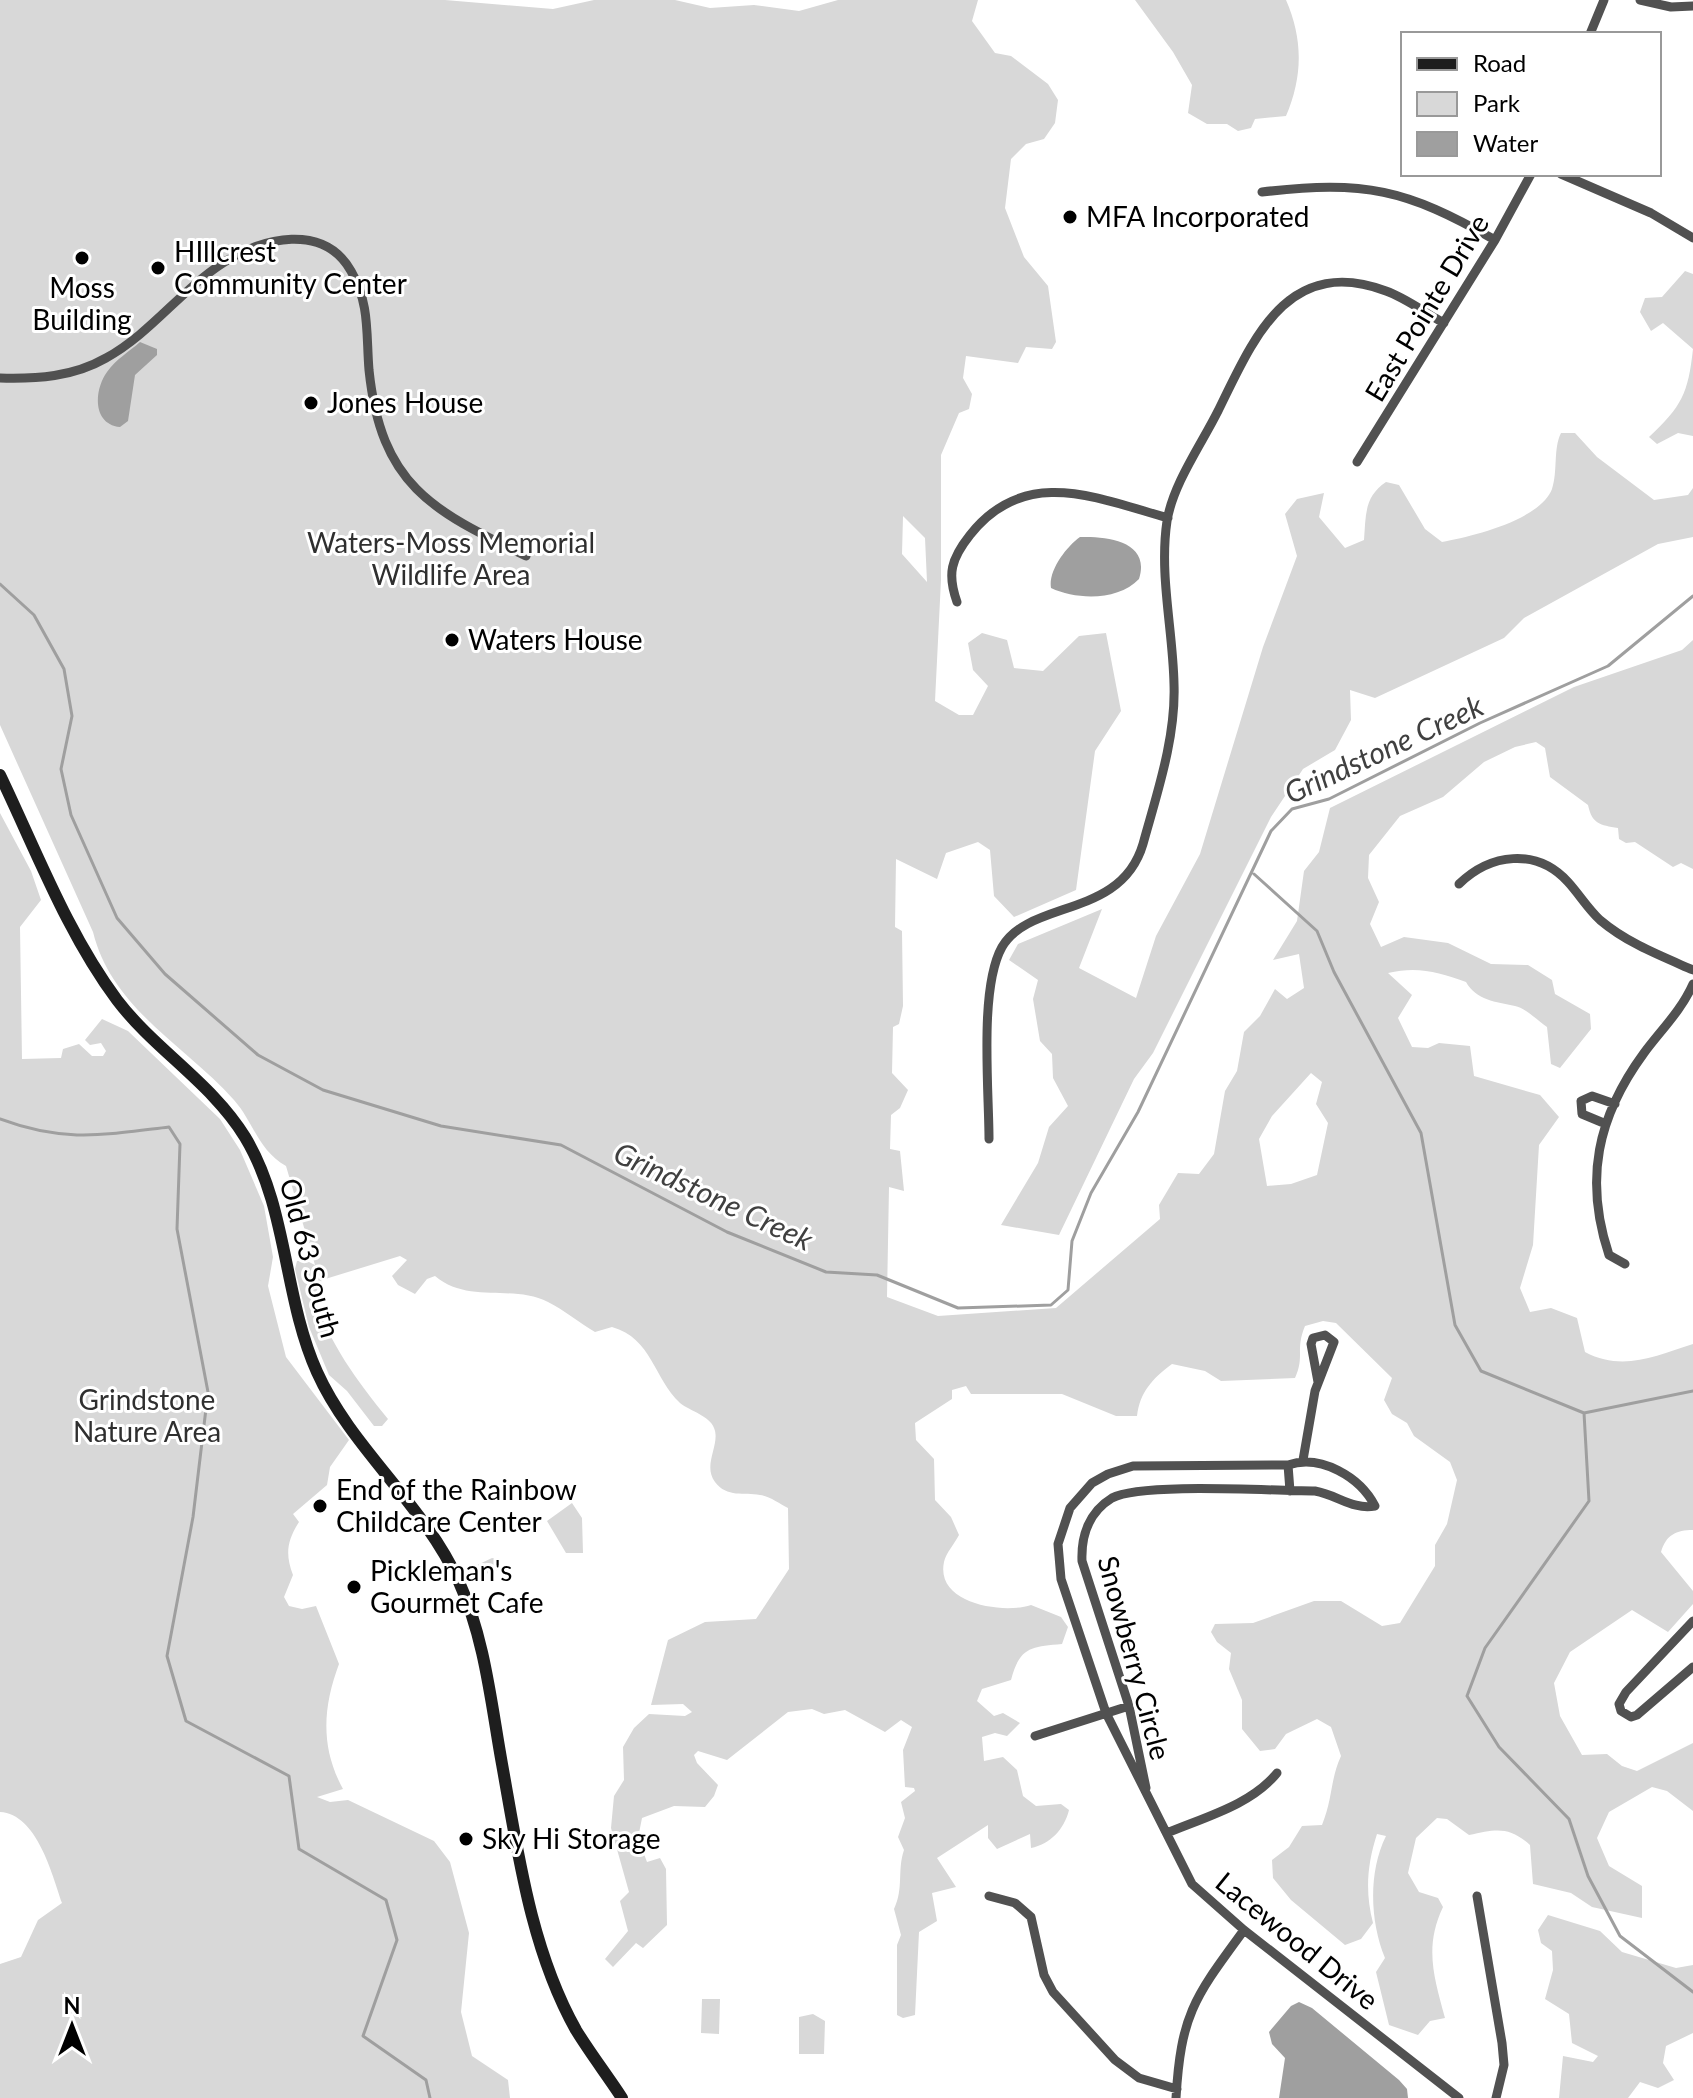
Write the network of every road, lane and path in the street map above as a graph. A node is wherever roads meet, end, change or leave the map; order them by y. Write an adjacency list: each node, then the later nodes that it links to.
1 (1604, 0): 4 (street)
2 (1640, 0): 3 (street)
3 (1693, 6)
4 (1591, 32)
5 (1530, 176): 9 (street, East Pointe Drive)
6 (1566, 176): 8 (street)
7 (1262, 192): 9 (street)
8 (1693, 238)
9 (1495, 240): 10 (street, East Pointe Drive)
10 (1444, 323): 12 (street, East Pointe Drive); 13 (street)
11 (0, 378): 14 (street)
12 (1357, 462)
13 (1168, 518): 15 (street); 22 (street)
14 (526, 556)
15 (957, 602)
16 (0, 775): 40 (main road, Old 63 South)
17 (1459, 884): 18 (street)
18 (1693, 970)
19 (1693, 984): 20 (street)
20 (1615, 1104): 21 (street); 21 (street)
21 (1606, 1124): 23 (street)
22 (989, 1139)
23 (1625, 1264)
24 (1318, 1382): 25 (street)
25 (1303, 1460): 26 (street, Snowberry Circle); 27 (street, Snowberry Circle)
26 (1288, 1465): 27 (street); 31 (street, Snowberry Circle)
27 (1290, 1491): 30 (street, Snowberry Circle)
28 (1693, 1621): 29 (street)
29 (1693, 1667)
30 (1129, 1706): 31 (street); 34 (street, Snowberry Circle)
31 (1106, 1713): 32 (street); 34 (street, Snowberry Circle)
32 (1035, 1736)
33 (1277, 1773): 35 (street)
34 (1146, 1788): 35 (street, Lacewood Drive)
35 (1167, 1833): 38 (street, Lacewood Drive)
36 (989, 1896): 39 (street)
37 (1477, 1896): 42 (street)
38 (1244, 1930): 39 (street); 41 (street, Lacewood Drive)
39 (1176, 2094)
40 (622, 2098)
41 (1459, 2098)
42 (1496, 2098)

